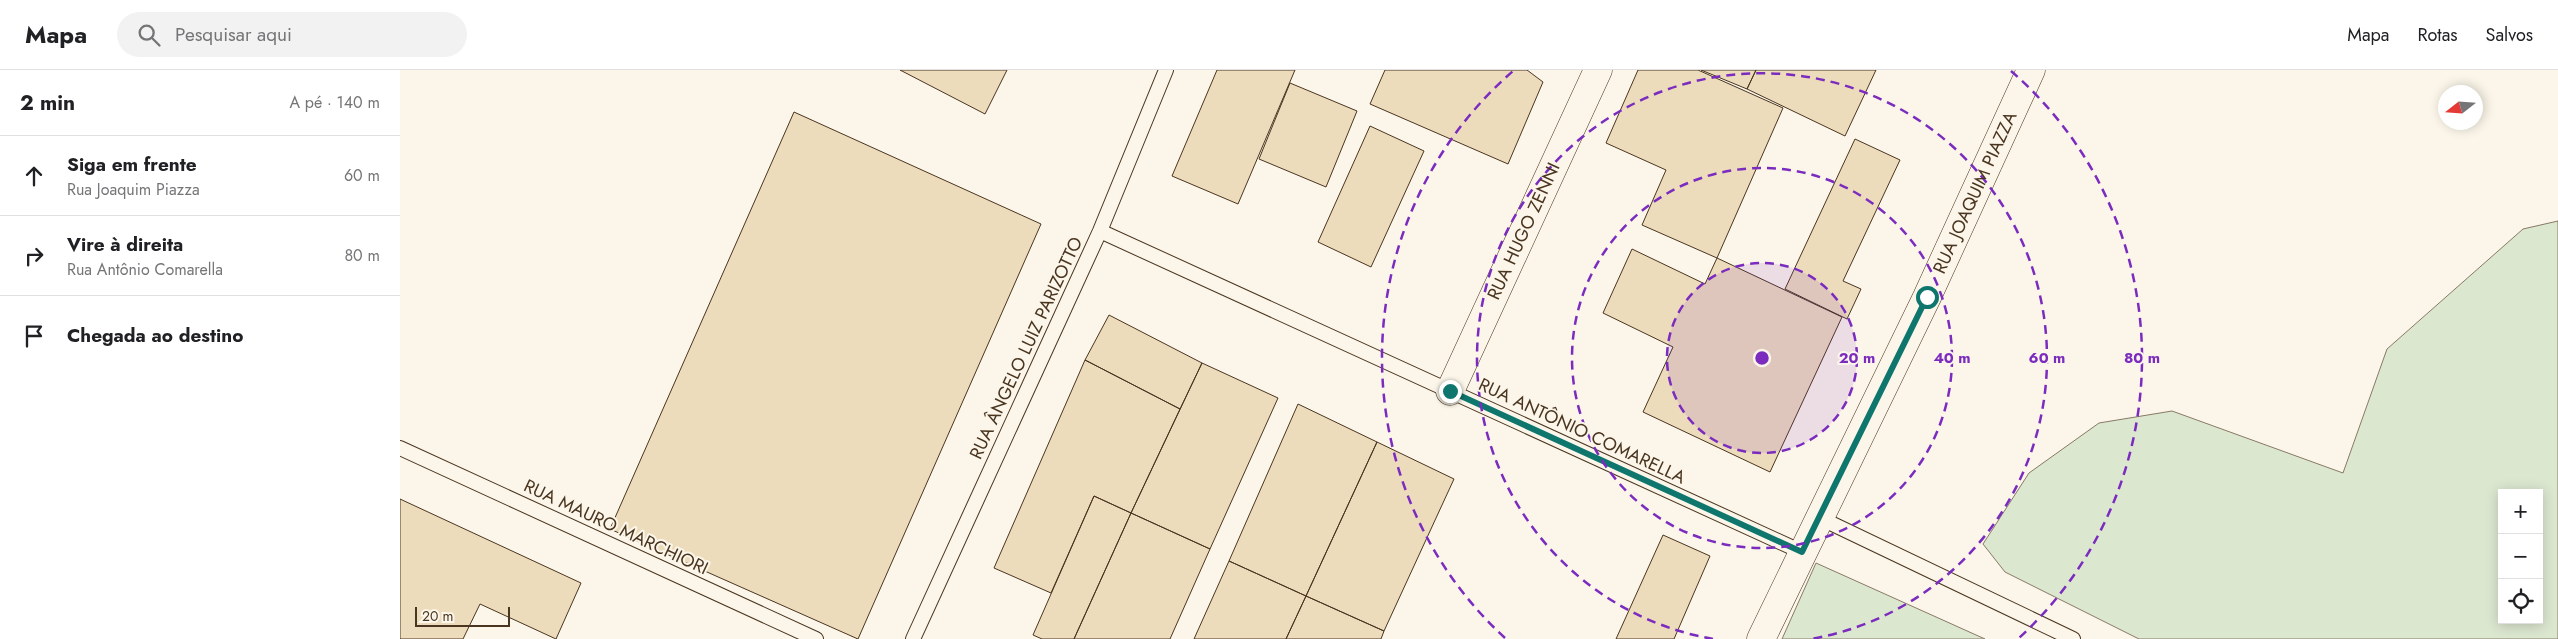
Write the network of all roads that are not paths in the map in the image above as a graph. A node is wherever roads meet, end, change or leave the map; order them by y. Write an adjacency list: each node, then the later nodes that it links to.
1 (1166, 70): 4 (lane, RUA ÂNGELO LUIZ PARIZOTTO)
2 (1598, 70): 5 (street, RUA HUGO ZENNI)
3 (2031, 70): 7 (street, RUA JOAQUIM PIAZZA)
4 (1100, 231): 5 (lane, RUA ANTÔNIO COMARELLA); 10 (lane, RUA ÂNGELO LUIZ PARIZOTTO)
5 (1450, 391): 8 (lane, RUA ANTÔNIO COMARELLA)
6 (400, 448): 9 (lane, RUA MAURO MARCHIORI)
7 (1820, 518): 8 (street, RUA JOAQUIM PIAZZA); 12 (lane)
8 (1802, 552): 11 (street, RUA JOAQUIM PIAZZA)
9 (816, 639)
10 (913, 639)
11 (1761, 639)
12 (2073, 639)

